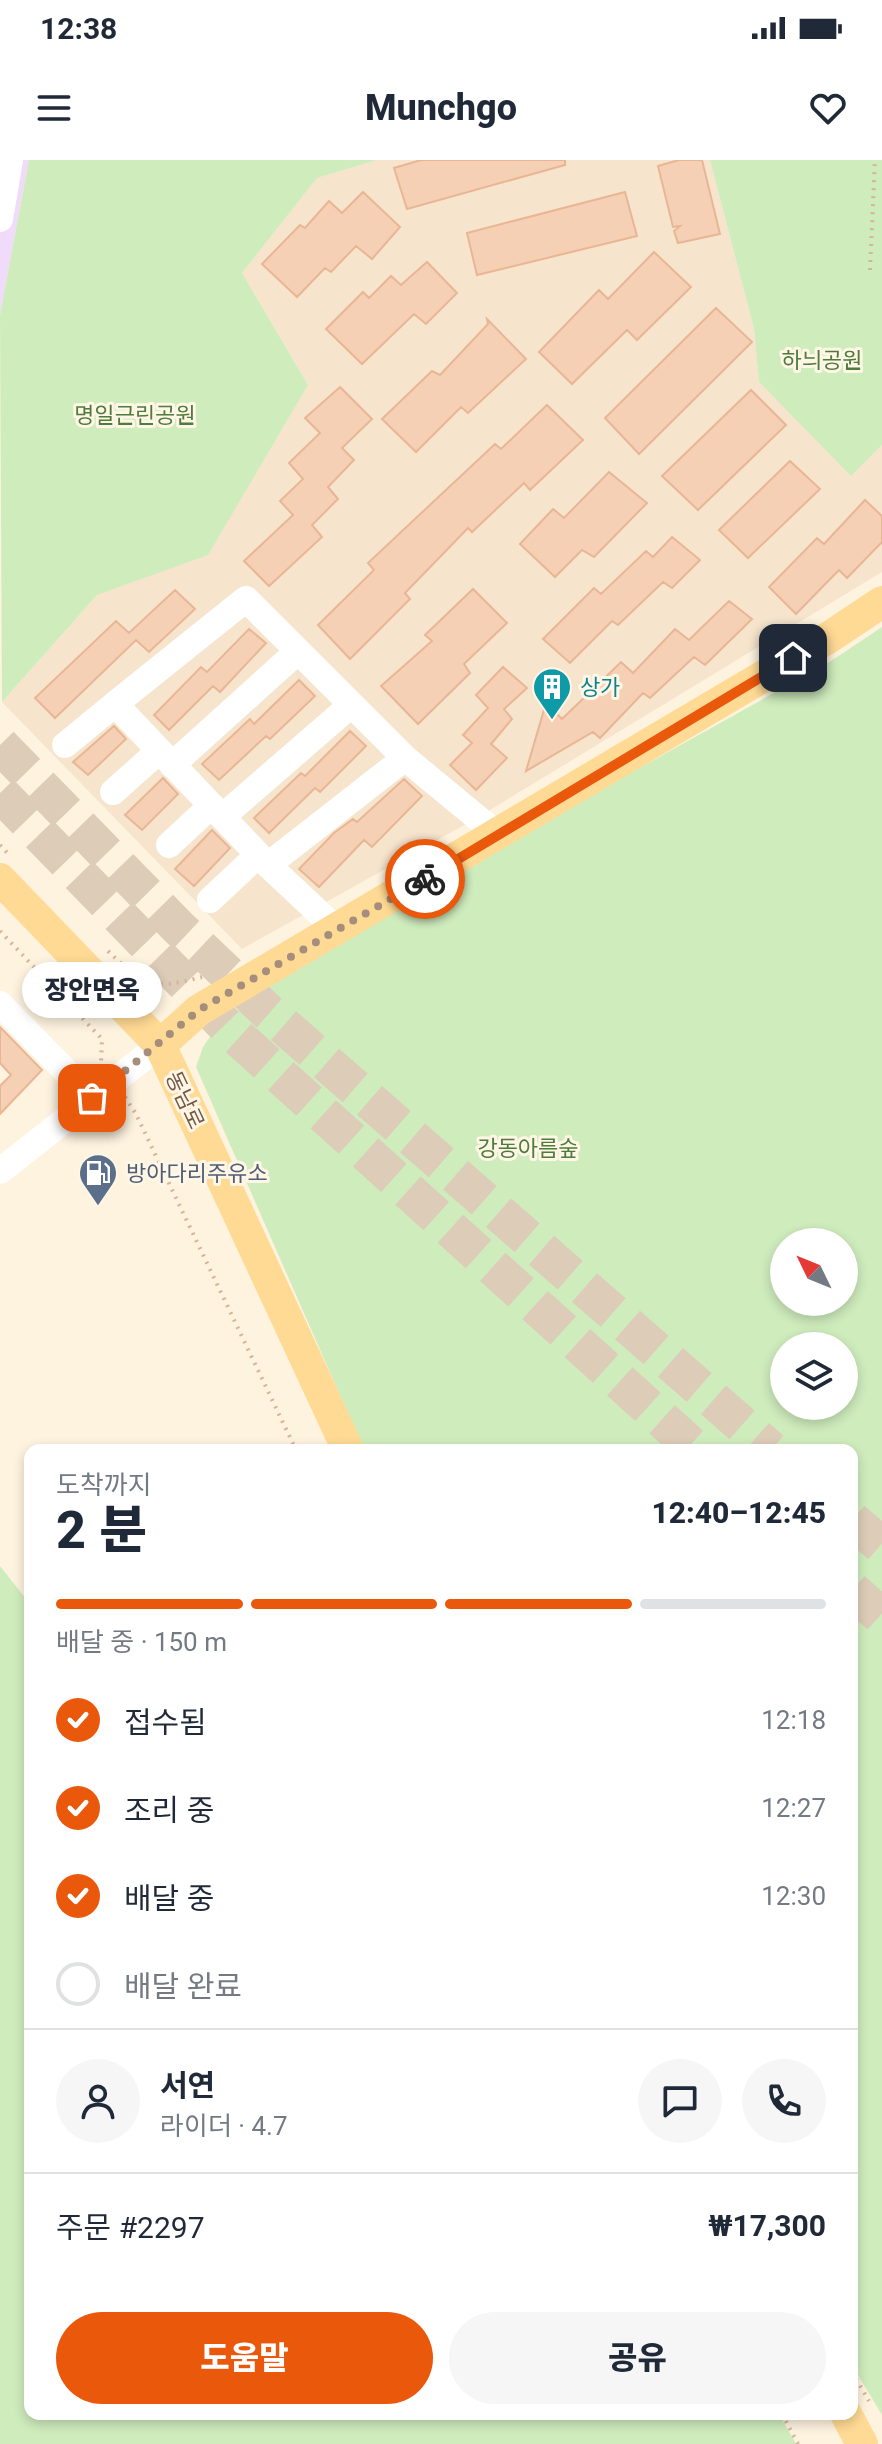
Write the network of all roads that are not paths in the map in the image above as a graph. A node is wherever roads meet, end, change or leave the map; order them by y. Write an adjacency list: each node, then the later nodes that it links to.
1 (10, 160): 2 (street)
2 (0, 219)
3 (882, 602): 12 (main road)
4 (297, 652): 5 (street); 6 (street); 8 (street)
5 (115, 704): 7 (street); 8 (street)
6 (351, 705): 9 (street); 11 (street)
7 (65, 745)
8 (166, 758): 10 (street); 11 (street)
9 (405, 758): 12 (street); 14 (street)
10 (113, 792)
11 (217, 812): 13 (street); 14 (street)
12 (497, 834): 19 (main road)
13 (169, 845)
14 (263, 860): 16 (street); 17 (street)
15 (0, 879): 19 (main road, 동남로)
16 (210, 900)
17 (333, 926)
18 (0, 1005): 20 (street)
19 (160, 1045): 20 (street); 22 (main road, 동남로)
20 (92, 1098): 21 (street)
21 (0, 1171)
22 (345, 1444)
23 (849, 2420): 24 (main road)
24 (862, 2444)

